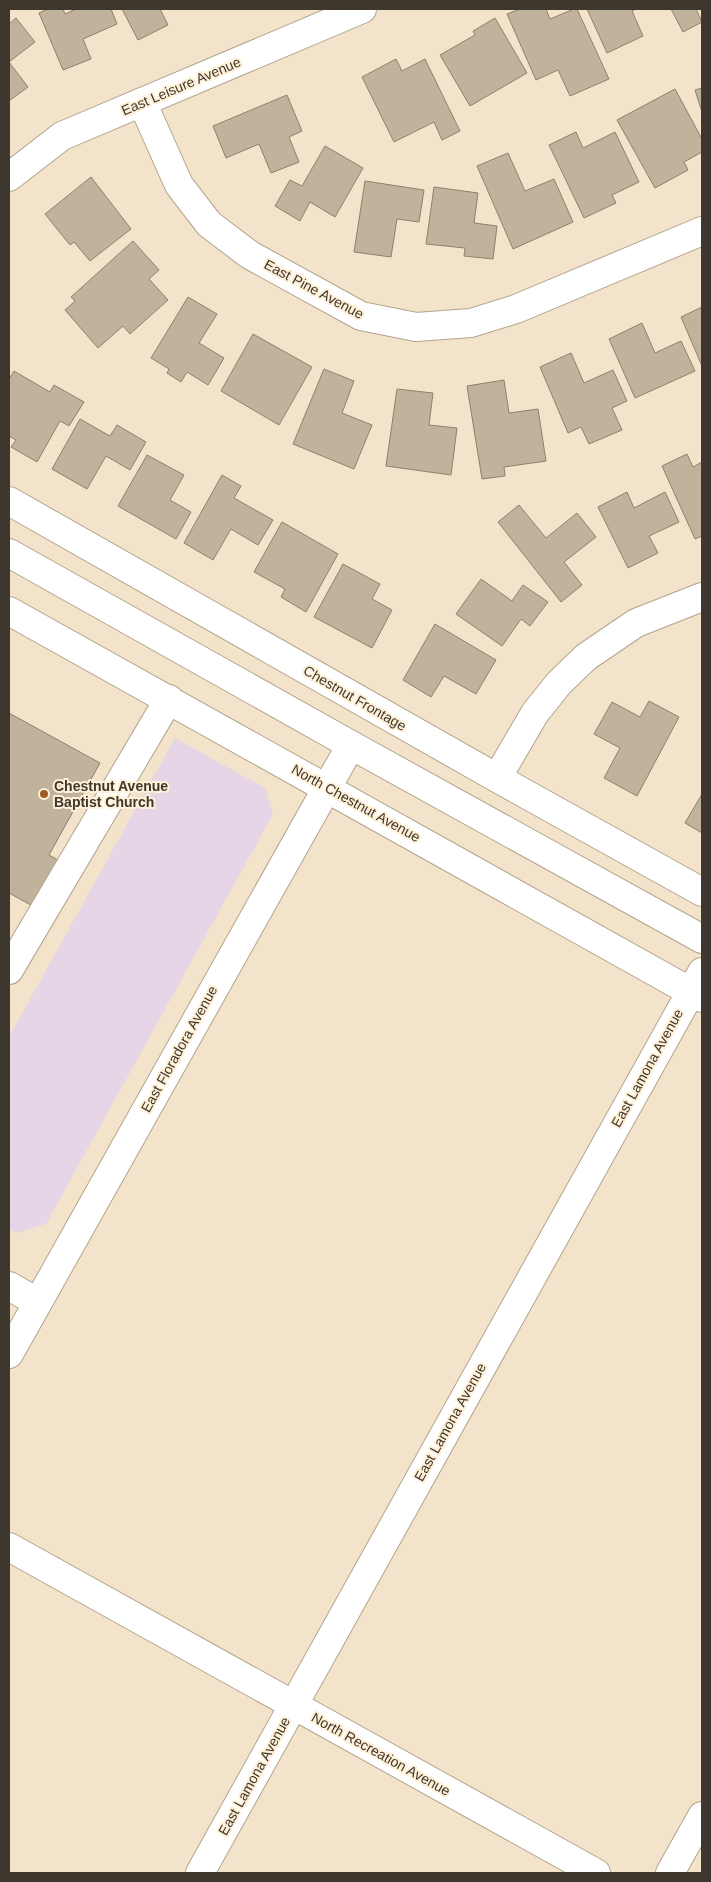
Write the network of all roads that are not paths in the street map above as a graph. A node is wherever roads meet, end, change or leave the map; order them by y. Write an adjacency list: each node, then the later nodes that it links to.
1 (362, 9): 2 (street, East Leisure Avenue)
2 (142, 102): 3 (street, East Leisure Avenue); 4 (street, East Pine Avenue)
3 (9, 177)
4 (702, 231)
5 (9, 501): 11 (street, Chestnut Frontage)
6 (9, 553): 10 (street)
7 (702, 597): 11 (street)
8 (9, 610): 9 (street, North Chestnut Avenue)
9 (169, 699): 12 (street, North Chestnut Avenue); 15 (street)
10 (351, 745): 12 (street, East Floradora Avenue); 14 (street)
11 (497, 778): 13 (street, Chestnut Frontage)
12 (327, 787): 16 (street, North Chestnut Avenue); 18 (street, East Floradora Avenue)
13 (702, 892)
14 (702, 939)
15 (9, 970)
16 (698, 987): 21 (street, East Lamona Avenue)
17 (9, 1286): 18 (street)
18 (37, 1302): 19 (street, East Floradora Avenue)
19 (9, 1354)
20 (9, 1547): 21 (street, North Recreation Avenue)
21 (293, 1705): 23 (street, East Lamona Avenue); 24 (street, North Recreation Avenue)
22 (702, 1816): 25 (street)
23 (200, 1873)
24 (596, 1873)
25 (670, 1873)

